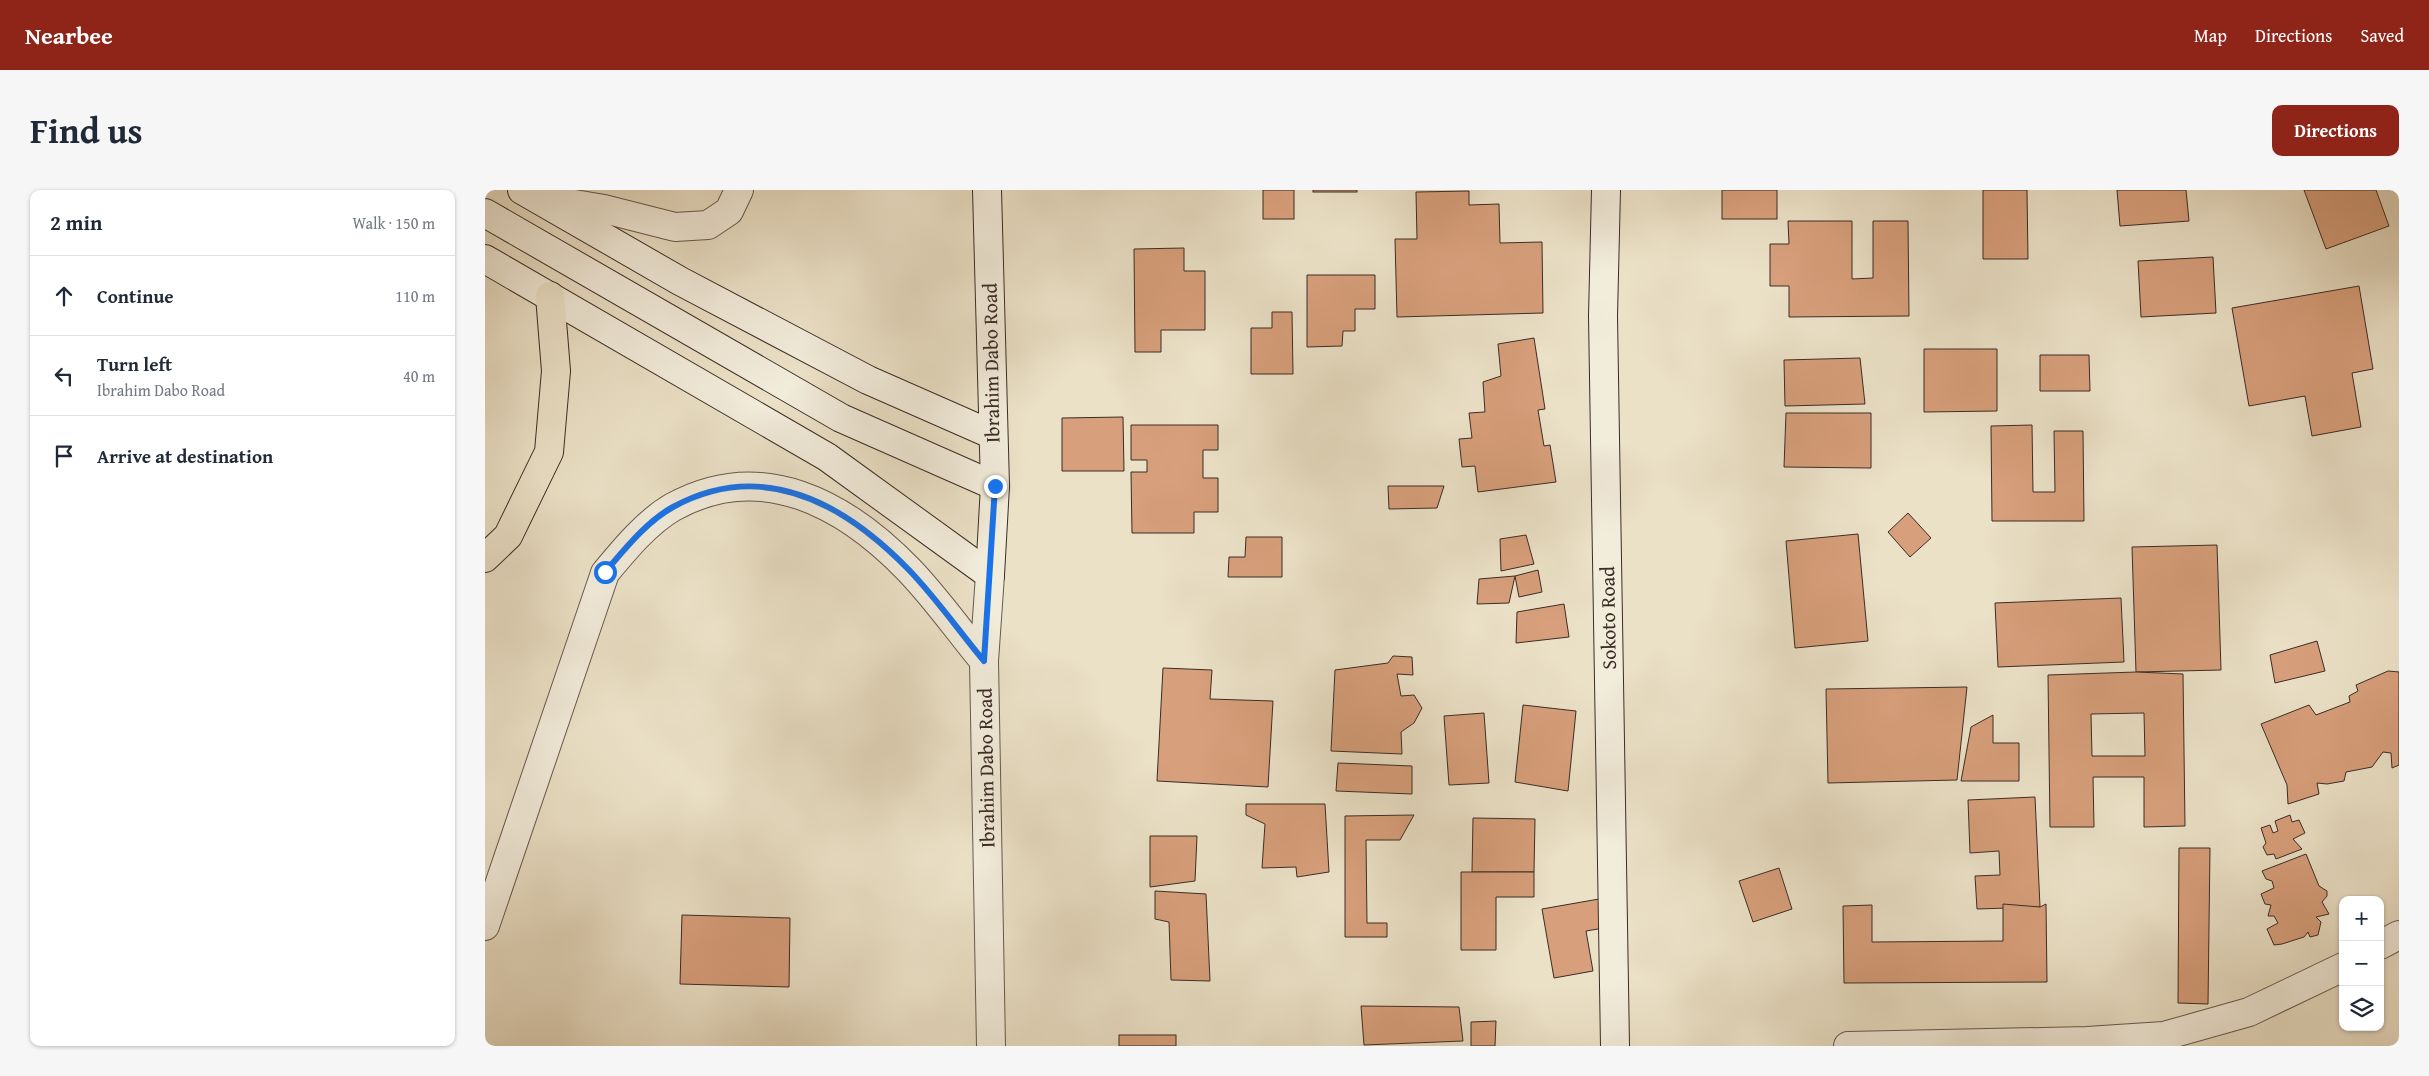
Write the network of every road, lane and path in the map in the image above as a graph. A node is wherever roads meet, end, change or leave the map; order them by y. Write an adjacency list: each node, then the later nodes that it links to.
1 (739, 190): 4 (street)
2 (987, 190): 8 (street, Ibrahim Dabo Road)
3 (1606, 190): 18 (street, Sokoto Road)
4 (528, 194): 8 (street)
5 (485, 213): 9 (street)
6 (485, 259): 7 (street)
7 (550, 296): 10 (highway); 11 (street)
8 (993, 436): 9 (street, Ibrahim Dabo Road)
9 (995, 486): 11 (street, Ibrahim Dabo Road)
10 (485, 558)
11 (990, 575): 12 (street, Ibrahim Dabo Road)
12 (984, 661): 13 (street); 17 (street, Ibrahim Dabo Road)
13 (485, 926)
14 (2399, 934): 15 (street)
15 (2384, 943)
16 (2339, 969): 19 (street)
17 (991, 1046)
18 (1615, 1046)
19 (1847, 1046)

